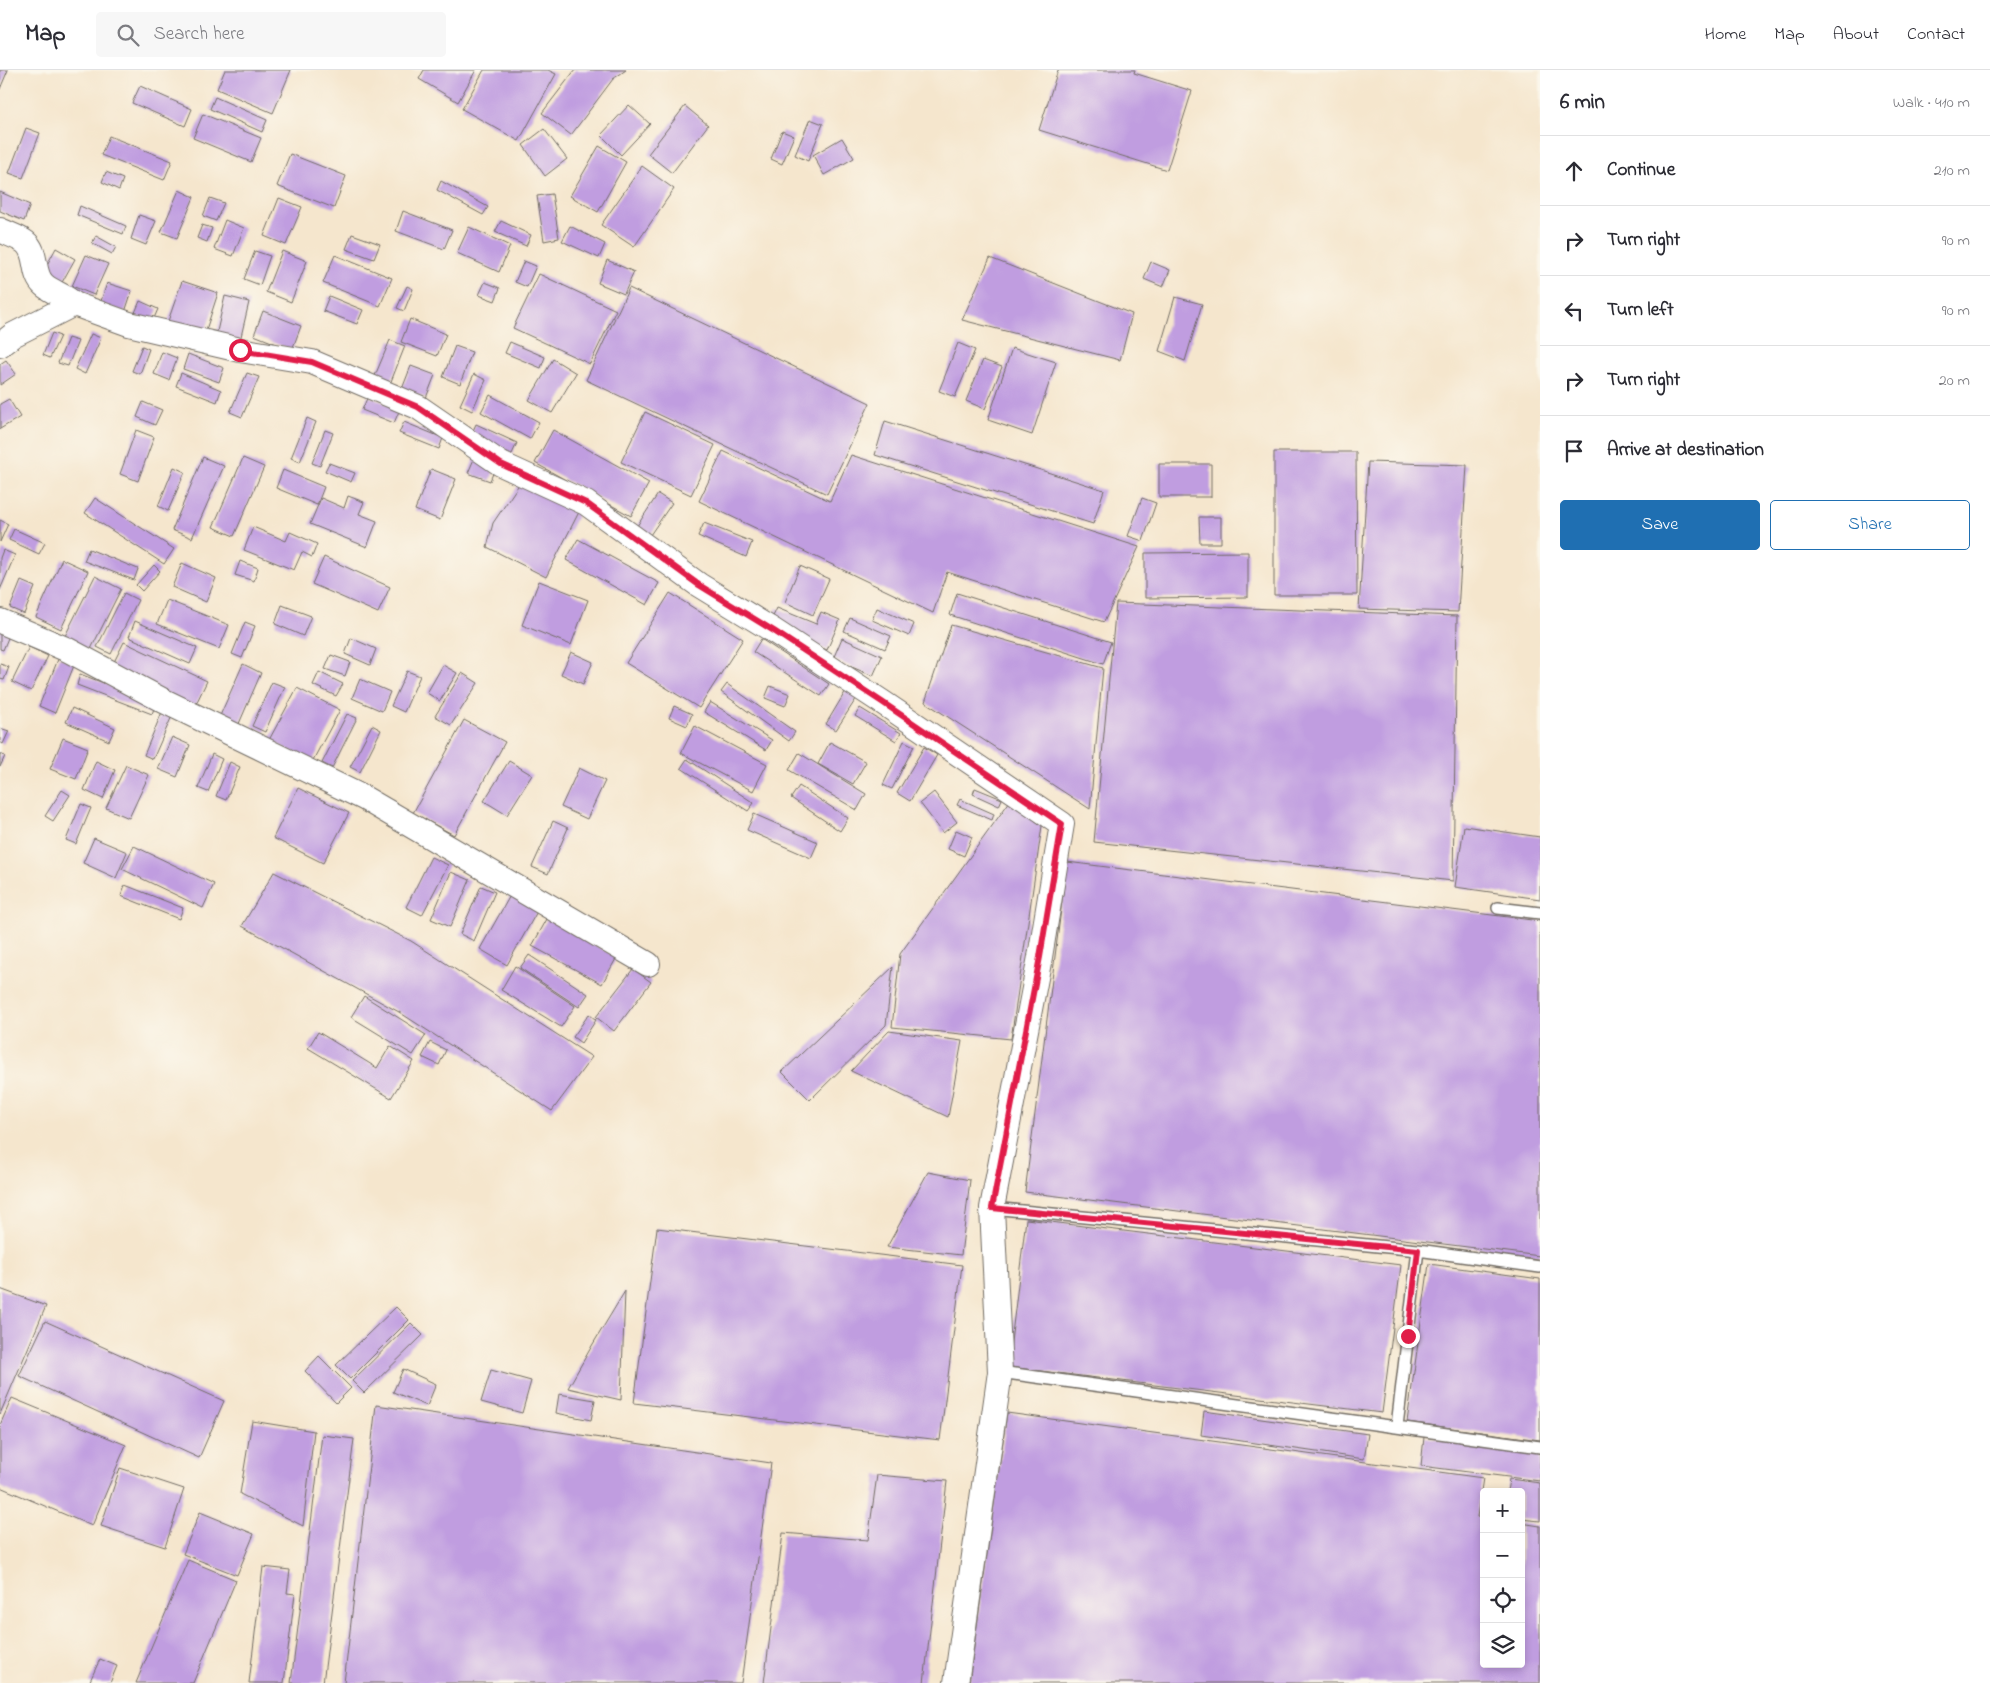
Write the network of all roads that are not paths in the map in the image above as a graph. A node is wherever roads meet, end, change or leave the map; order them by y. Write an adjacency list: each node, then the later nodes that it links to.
1 (0, 230): 2 (street)
2 (74, 304): 3 (street); 8 (street)
3 (0, 345)
4 (0, 621): 7 (street)
5 (1498, 908): 6 (lane)
6 (1540, 914)
7 (648, 964)
8 (992, 1208): 9 (lane); 11 (street)
9 (1418, 1250): 10 (lane); 12 (lane)
10 (1540, 1267)
11 (1000, 1372): 12 (lane); 14 (street)
12 (1397, 1426): 13 (lane)
13 (1540, 1447)
14 (956, 1683)

